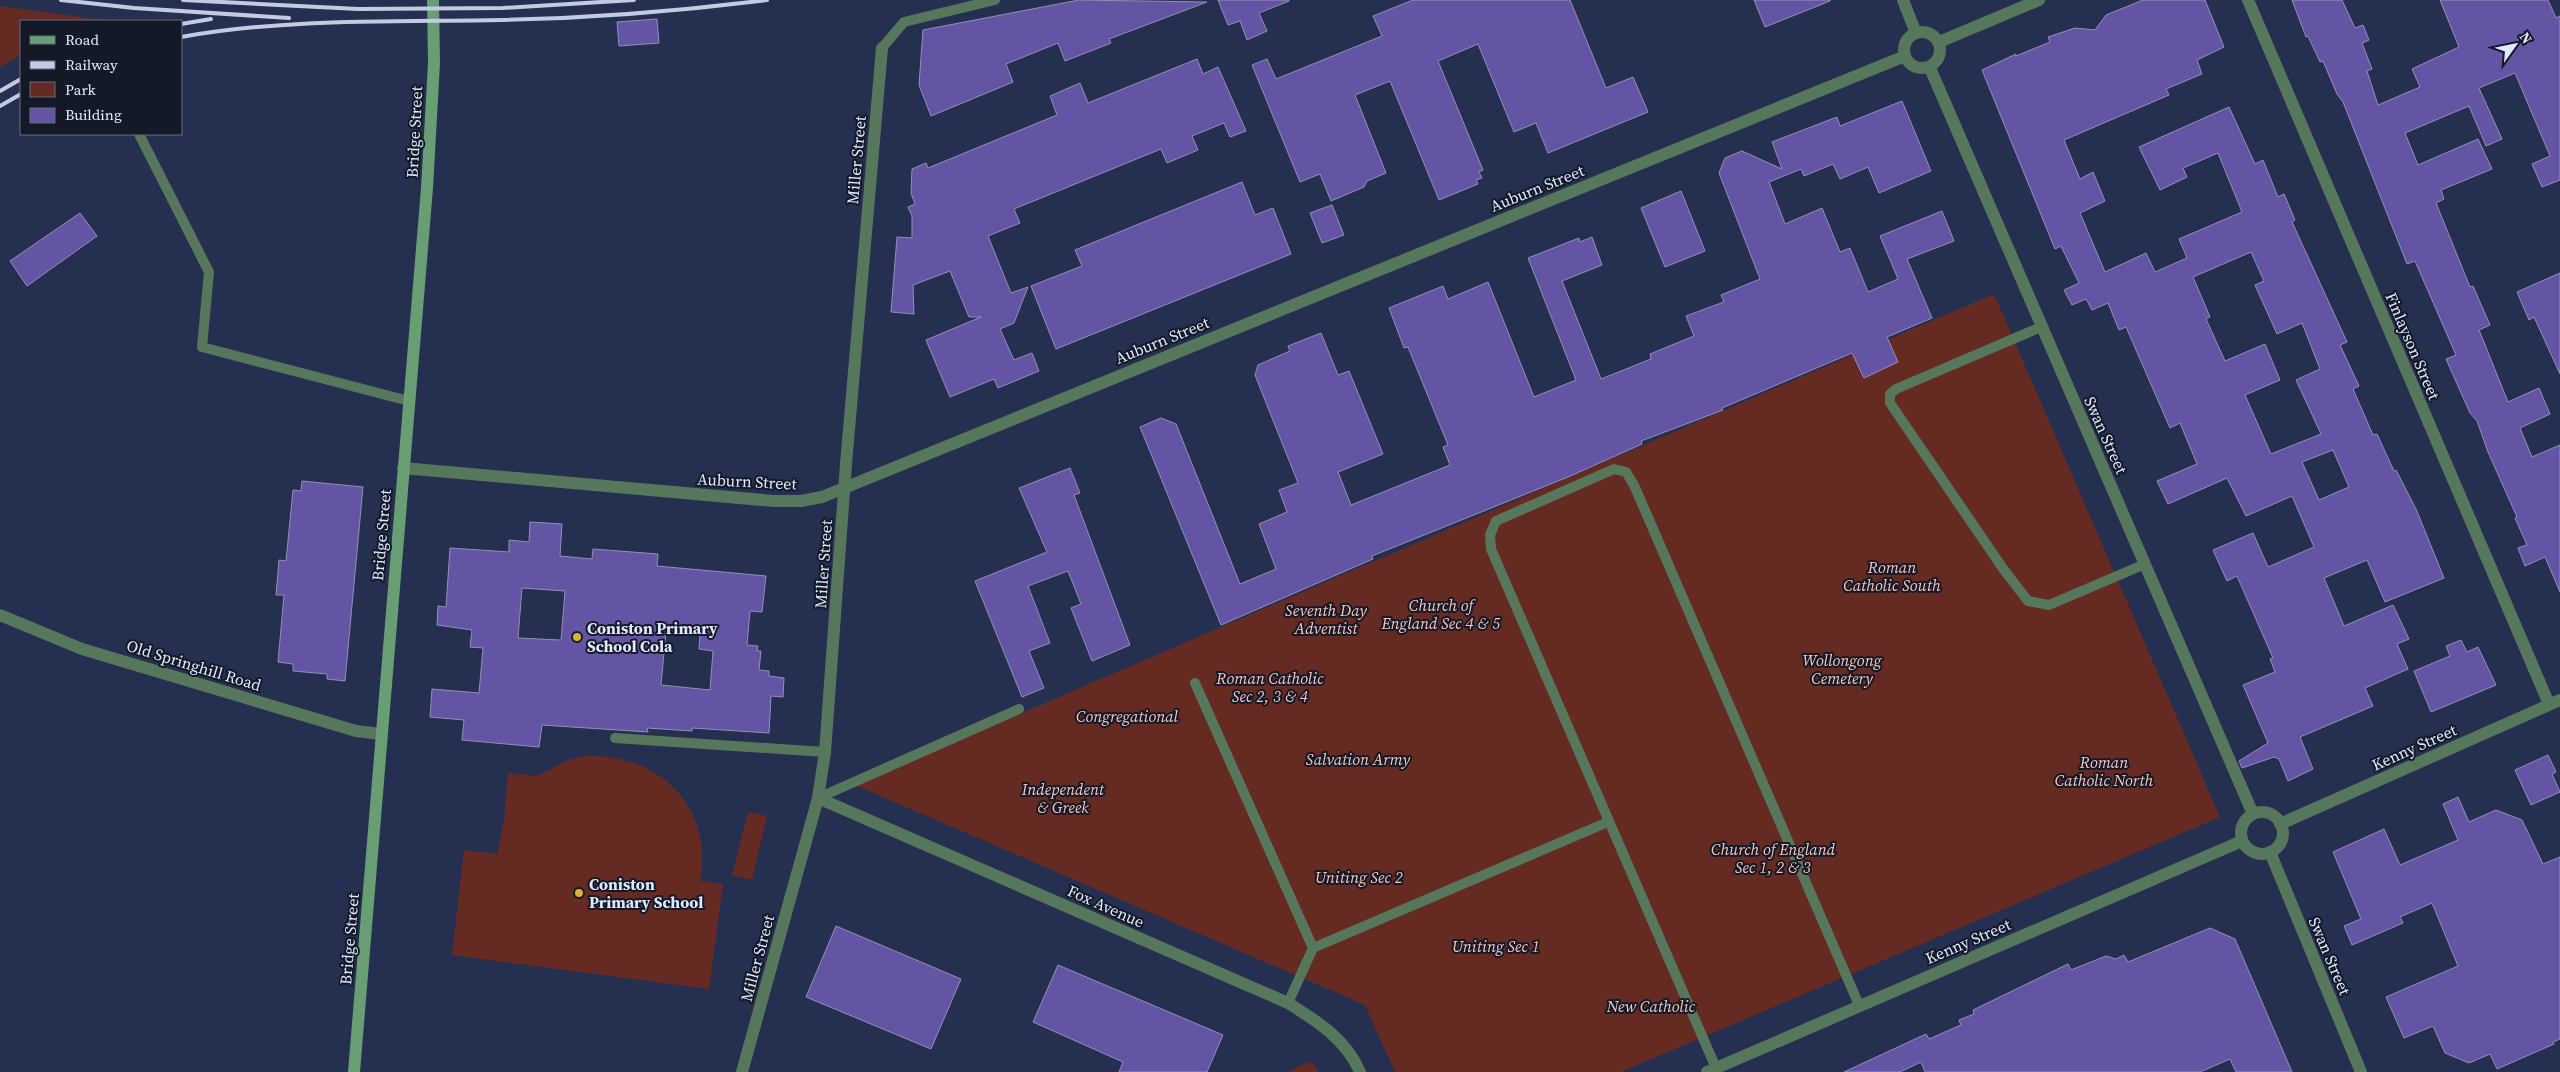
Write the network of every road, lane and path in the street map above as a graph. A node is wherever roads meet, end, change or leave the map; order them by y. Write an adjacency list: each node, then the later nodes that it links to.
1 (433, 0): 13 (main road, Bridge Street)
2 (995, 0): 8 (lane)
3 (1903, 0): 6 (street)
4 (2039, 0): 7 (street)
5 (2248, 0): 19 (street, Finlayson Street)
6 (1916, 33): 7 (street); 9 (street)
7 (1939, 42): 10 (street)
8 (882, 48): 15 (street, Miller Street)
9 (1905, 56): 10 (street); 15 (street, Auburn Street)
10 (1930, 68): 12 (street, Swan Street)
11 (140, 135): 13 (lane)
12 (2041, 327): 16 (street, Swan Street); 16 (lane)
13 (409, 401): 14 (main road, Bridge Street)
14 (403, 468): 15 (street, Auburn Street); 21 (main road, Bridge Street)
15 (844, 487): 23 (street, Miller Street)
16 (2145, 564): 25 (street, Swan Street)
17 (0, 615): 21 (street, Old Springhill Road)
18 (1195, 683): 30 (lane)
19 (2554, 702): 27 (street, Kenny Street)
20 (1019, 709): 24 (lane)
21 (381, 734): 34 (main road, Bridge Street)
22 (615, 738): 23 (lane)
23 (825, 752): 24 (street, Miller Street)
24 (818, 798): 31 (street, Fox Avenue); 35 (street, Miller Street)
25 (2253, 814): 27 (street); 28 (street)
26 (1608, 822): 30 (lane); 32 (lane); 33 (lane)
27 (2280, 824): 29 (street)
28 (2242, 840): 29 (street); 32 (street, Kenny Street)
29 (2270, 852): 37 (street, Swan Street)
30 (1313, 948): 31 (lane)
31 (1288, 1003): 36 (street, Fox Avenue)
32 (1859, 1005): 33 (street, Kenny Street)
33 (1712, 1070)
34 (354, 1072)
35 (742, 1072)
36 (1360, 1072)
37 (2361, 1072)

